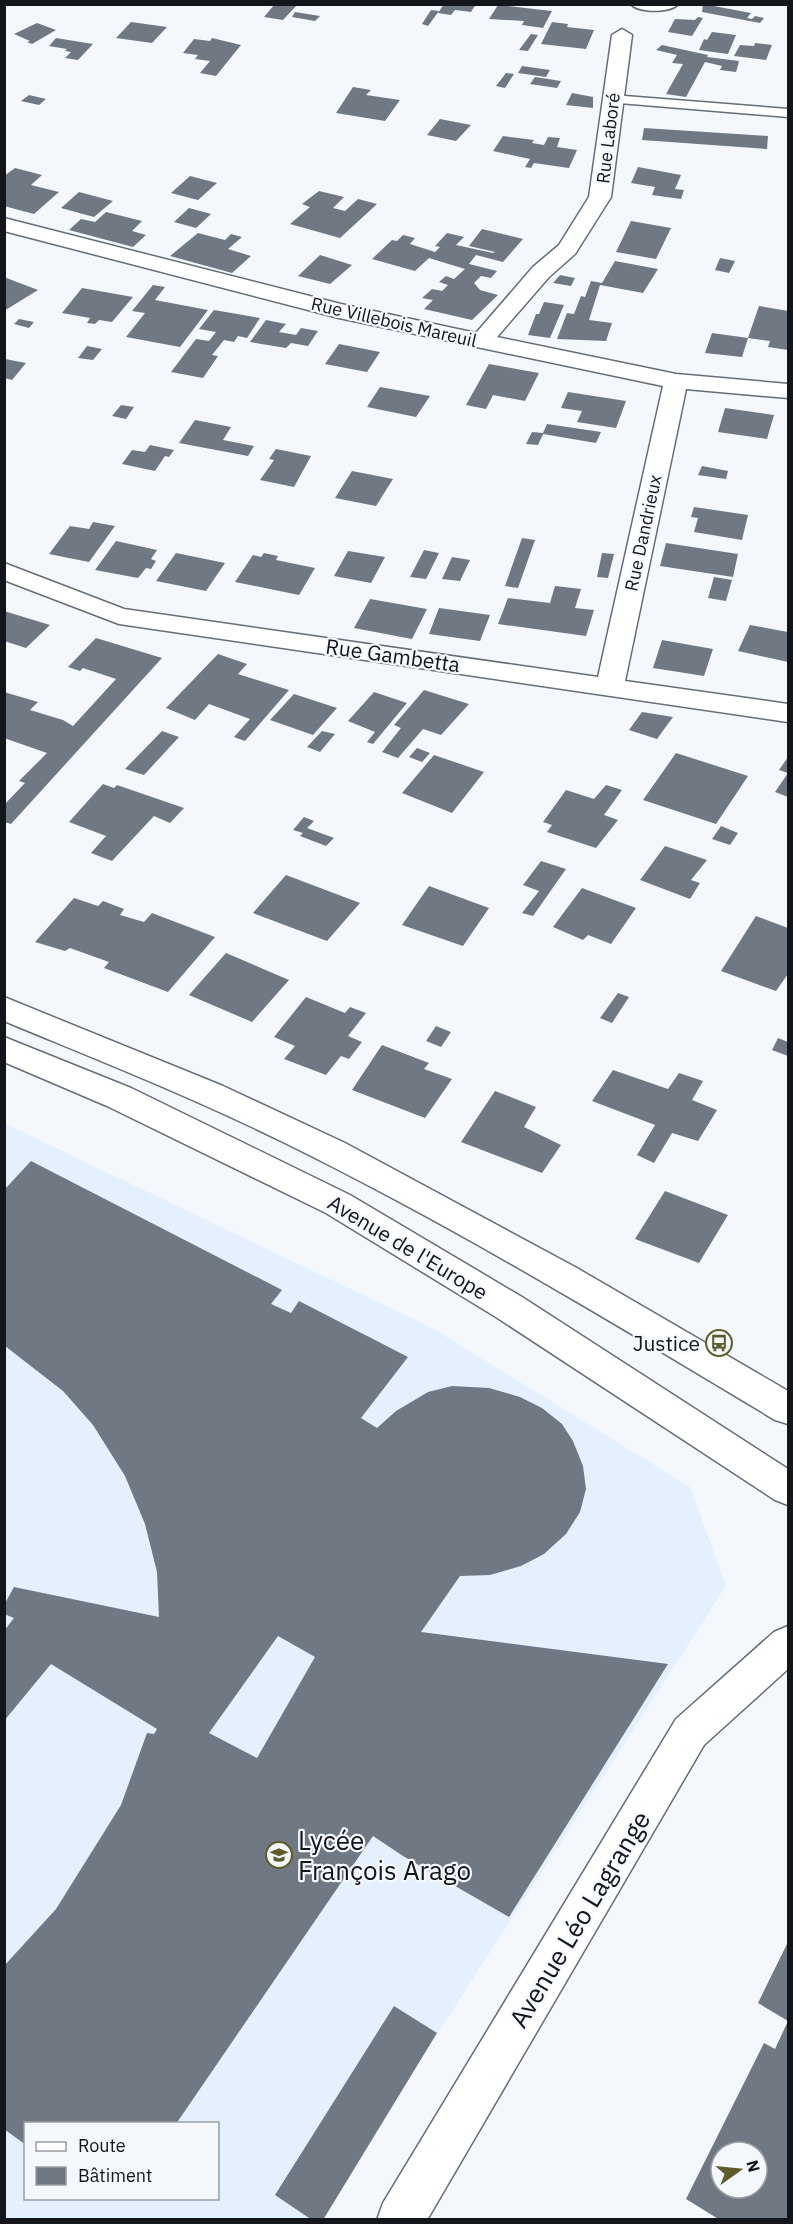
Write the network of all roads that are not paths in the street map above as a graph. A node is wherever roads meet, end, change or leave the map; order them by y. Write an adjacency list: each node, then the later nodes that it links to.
1 (640, 4): 2 (street)
2 (669, 4)
3 (622, 35): 4 (street, Rue Laboré)
4 (612, 99): 5 (lane); 7 (street, Rue Laboré)
5 (789, 113)
6 (4, 224): 7 (street, Rue Villebois Mareuil)
7 (481, 341): 8 (street, Rue Villebois Mareuil)
8 (675, 381): 9 (street, Rue Villebois Mareuil); 11 (street, Rue Dandrieux)
9 (789, 391)
10 (4, 571): 11 (street, Rue Gambetta)
11 (610, 685): 12 (street, Rue Gambetta)
12 (789, 713)
13 (4, 1008): 15 (street, Avenue de l'Europe)
14 (4, 1049): 16 (street, Avenue de l'Europe)
15 (789, 1409)
16 (789, 1489)
17 (789, 1644): 18 (street, Avenue Léo Lagrange)
18 (400, 2220)

